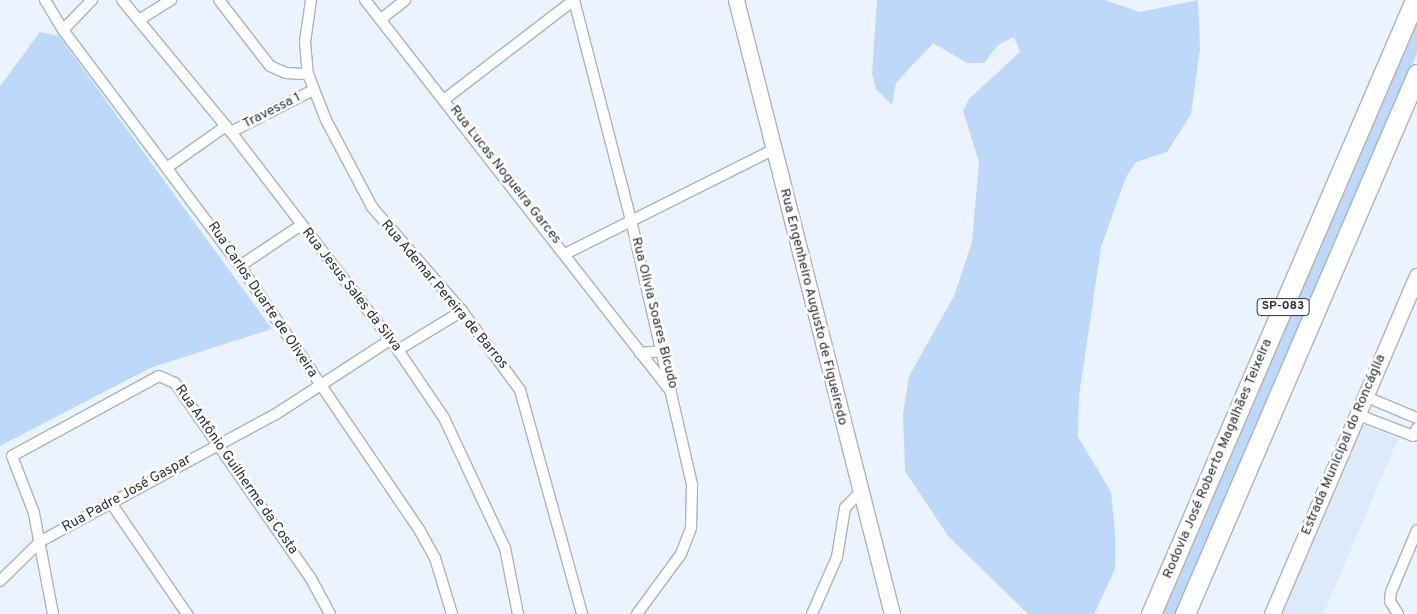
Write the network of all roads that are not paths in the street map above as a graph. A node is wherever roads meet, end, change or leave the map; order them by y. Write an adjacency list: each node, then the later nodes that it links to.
1 (45, 0): 14 (street, Rua Carlos Duarte de Oliveira)
2 (92, 0): 14 (street)
3 (122, 0): 13 (street, Rua Jesus Sales da Silva)
4 (171, 0): 13 (street)
5 (220, 0): 15 (street)
6 (311, 0): 15 (street, Rua Ademar Pereira de Barros)
7 (366, 0): 12 (street, Rua Lucas Nogueira Garces)
8 (405, 0): 12 (street)
9 (574, 0): 18 (street); 22 (street, Rua Olivia Soares Bicudo)
10 (736, 0): 20 (main road, Rua Engenheiro Augusto de Figueiredo)
11 (1415, 0): 54 (highway, Rodovia José Roberto Magalhães Teixeira / SP-083)
12 (382, 19): 18 (street, Rua Lucas Nogueira Garces)
13 (139, 20): 19 (street, Rua Jesus Sales da Silva)
14 (62, 30): 21 (street, Rua Carlos Duarte de Oliveira)
15 (308, 74): 17 (street, Rua Ademar Pereira de Barros)
16 (1417, 74): 55 (highway, SP-083)
17 (313, 90): 19 (street, Travessa 1); 27 (street, Rua Ademar Pereira de Barros)
18 (445, 99): 24 (street, Rua Lucas Nogueira Garces)
19 (228, 129): 21 (street, Travessa 1); 23 (street, Rua Jesus Sales da Silva)
20 (773, 150): 22 (street); 39 (main road, Rua Engenheiro Augusto de Figueiredo)
21 (168, 166): 25 (street, Rua Carlos Duarte de Oliveira)
22 (631, 220): 24 (street); 30 (street, Rua Olivia Soares Bicudo)
23 (302, 225): 25 (street); 28 (street, Rua Jesus Sales da Silva)
24 (566, 253): 31 (street, Rua Lucas Nogueira Garces)
25 (240, 266): 32 (street, Rua Carlos Duarte de Oliveira)
26 (1417, 276): 34 (main road, Estrada Municipal do Roncáglia)
27 (462, 312): 29 (street); 50 (street, Rua Ademar Pereira de Barros)
28 (390, 340): 29 (street, Rua Jesus Sales da Silva); 32 (street, Rua Padre José Gaspar)
29 (398, 350): 49 (street, Rua Jesus Sales da Silva)
30 (663, 350): 31 (street); 33 (street, Rua Olivia Soares Bicudo)
31 (640, 353): 33 (street, Rua Lucas Nogueira Garces)
32 (318, 382): 38 (street, Rua Padre José Gaspar); 48 (street, Rua Carlos Duarte de Oliveira)
33 (673, 393): 51 (street, Rua Olivia Soares Bicudo)
34 (1364, 396): 35 (main road, Estrada Municipal do Roncáglia); 36 (street)
35 (1356, 414): 37 (street); 56 (main road, Estrada Municipal do Roncáglia)
36 (1417, 418)
37 (1415, 432)
38 (218, 445): 40 (street, Rua Padre José Gaspar); 42 (street, Rua Antônio Guilherme da Costa); 47 (street, Rua Antônio Guilherme da Costa)
39 (860, 492): 52 (street); 53 (main road, Rua Engenheiro Augusto de Figueiredo)
40 (111, 503): 42 (street, Rua Padre José Gaspar); 46 (street)
41 (1417, 530): 44 (street)
42 (41, 541): 43 (street, Rua Padre José Gaspar); 45 (street)
43 (0, 581)
44 (1396, 612)
45 (54, 614)
46 (186, 614)
47 (330, 614)
48 (452, 614)
49 (518, 614)
50 (582, 614)
51 (637, 614)
52 (812, 614)
53 (892, 614)
54 (1151, 614)
55 (1185, 614)
56 (1272, 614)

